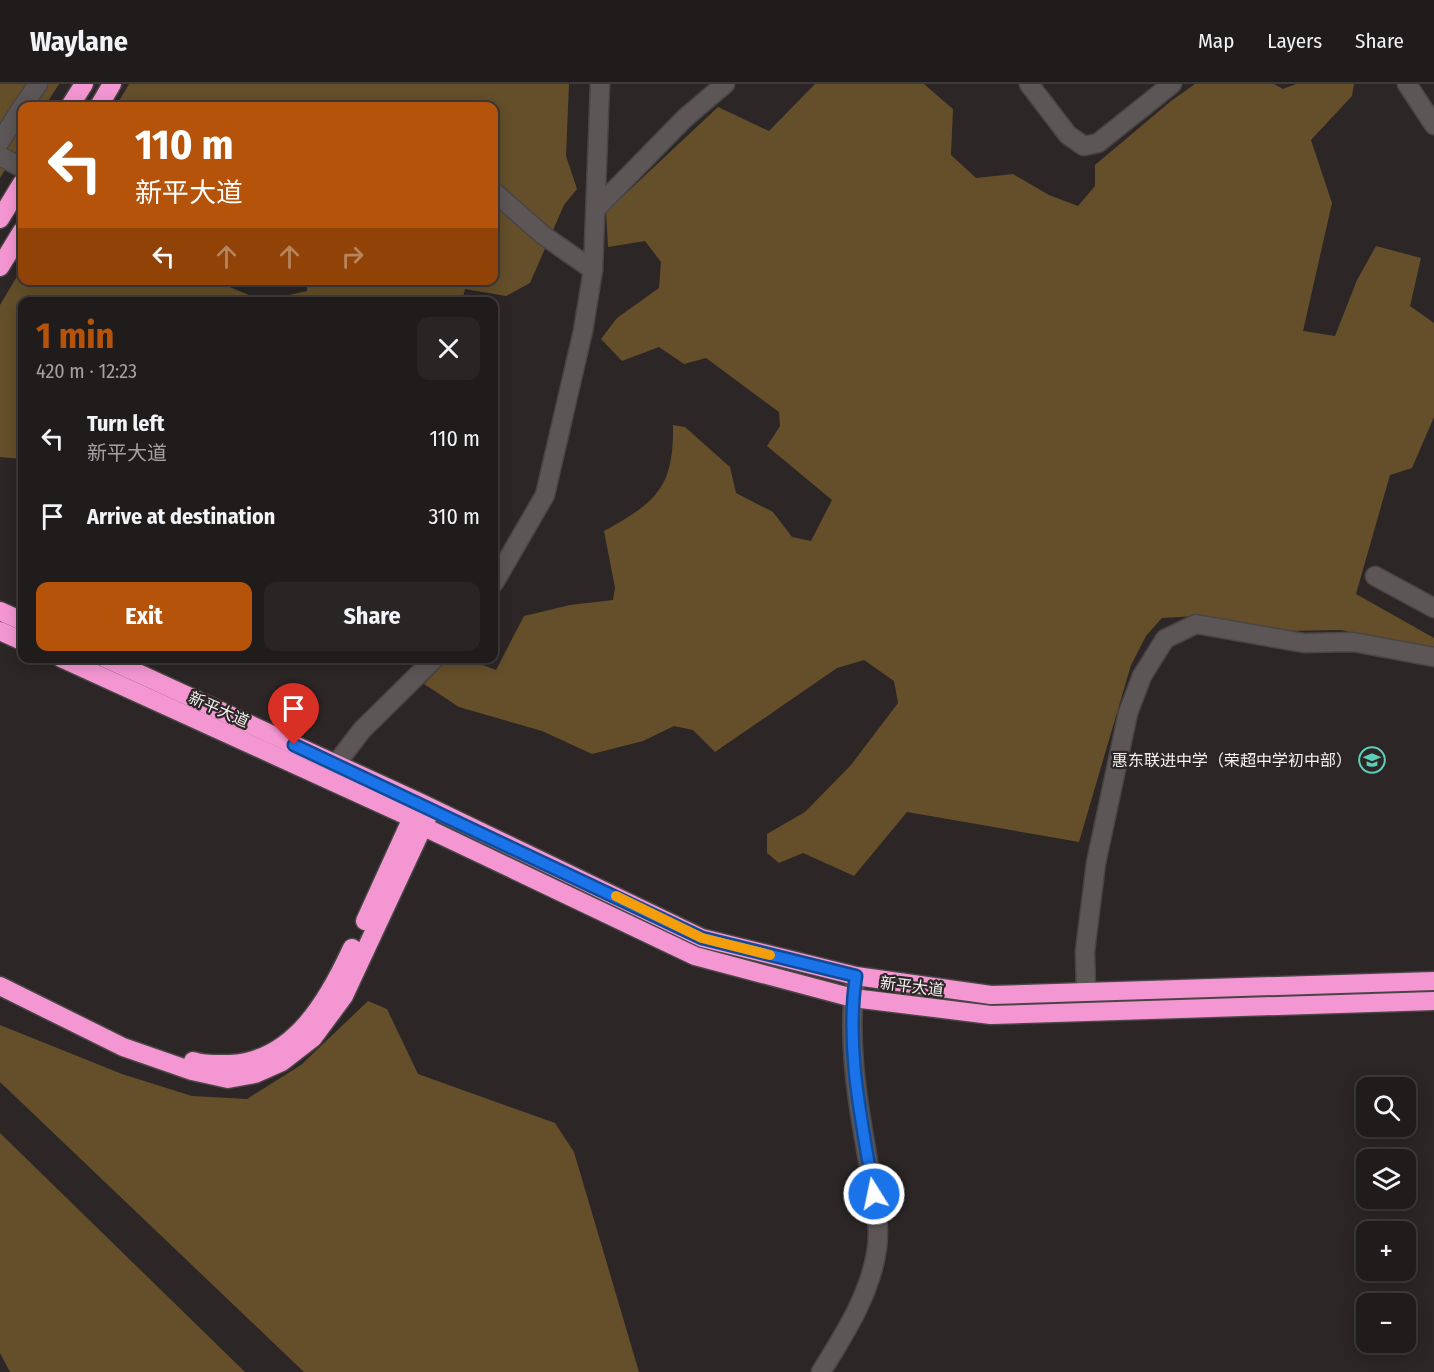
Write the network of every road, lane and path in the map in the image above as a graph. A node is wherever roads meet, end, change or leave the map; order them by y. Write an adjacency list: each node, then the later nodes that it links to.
1 (38, 84): 9 (street)
2 (84, 84): 10 (highway)
3 (112, 84): 11 (highway)
4 (600, 84): 19 (street)
5 (725, 84): 19 (street)
6 (1029, 84): 7 (street)
7 (1172, 84)
8 (1407, 84): 13 (street)
9 (26, 102)
10 (73, 102)
11 (101, 102)
12 (18, 115): 14 (street)
13 (1434, 125)
14 (0, 142)
15 (0, 156): 16 (street)
16 (18, 166)
17 (18, 190): 20 (highway)
18 (498, 196): 23 (street)
19 (596, 209): 23 (street)
20 (0, 219)
21 (18, 238): 22 (highway)
22 (0, 267)
23 (593, 270): 24 (street)
24 (498, 576)
25 (1375, 576): 26 (street)
26 (1434, 608)
27 (0, 611): 28 (highway)
28 (18, 619)
29 (0, 631): 30 (highway)
30 (18, 639)
31 (1434, 657): 41 (street)
32 (73, 663): 36 (highway, 新平大道)
33 (116, 663): 35 (highway, 新平大道)
34 (430, 663): 35 (street)
35 (336, 764): 36 (highway, 新平大道)
36 (421, 814): 37 (highway); 38 (highway, 新平大道); 40 (highway); 42 (highway, 新平大道)
37 (0, 975)
38 (856, 976): 41 (highway, 新平大道); 42 (street)
39 (1434, 981): 41 (highway, 新平大道)
40 (0, 986)
41 (1086, 992)
42 (853, 998): 43 (highway, 新平大道); 44 (street)
43 (1434, 1001)
44 (821, 1372)

